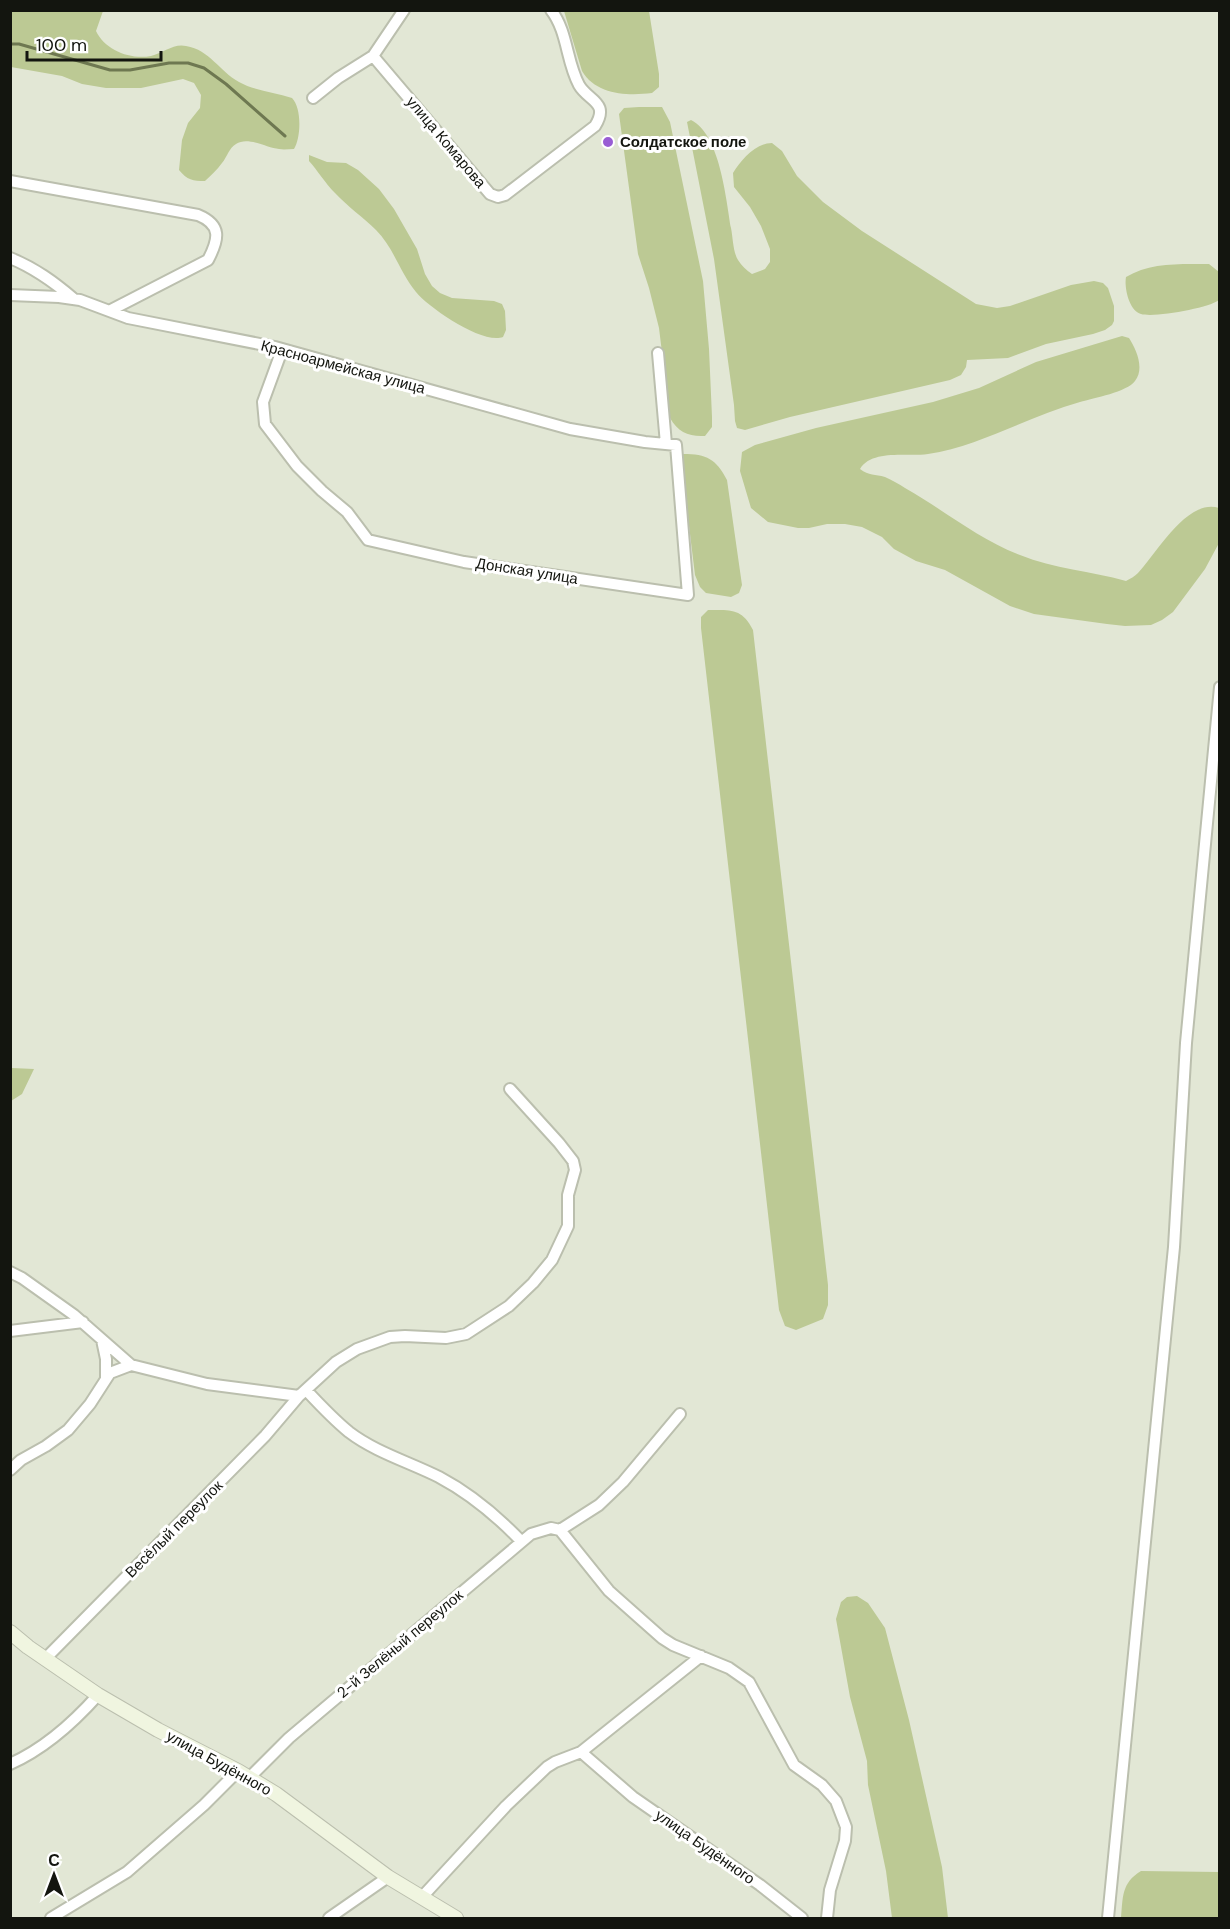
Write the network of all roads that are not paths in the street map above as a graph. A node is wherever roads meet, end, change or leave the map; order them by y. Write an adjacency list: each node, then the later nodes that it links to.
1 (404, 10): 3 (street)
2 (551, 10): 3 (street, улица Комарова)
3 (373, 56): 4 (street)
4 (313, 98)
5 (10, 181): 9 (street)
6 (10, 258): 8 (street)
7 (10, 295): 8 (street, Красноармейская улица)
8 (74, 299): 9 (street, Красноармейская улица)
9 (111, 310): 10 (street, Красноармейская улица)
10 (282, 350): 12 (street, Красноармейская улица); 12 (street, Донская улица)
11 (658, 353): 12 (street)
12 (671, 444)
13 (1220, 687): 40 (street)
14 (510, 1089): 21 (street, Весёлый переулок)
15 (10, 1272): 16 (street)
16 (83, 1322): 17 (street); 18 (street)
17 (10, 1331)
18 (102, 1340): 19 (street); 20 (street)
19 (131, 1365): 20 (street); 21 (street)
20 (106, 1378): 23 (street)
21 (303, 1393): 25 (street); 28 (street, Весёлый переулок)
22 (680, 1414): 24 (street, 2-й Зелёный переулок)
23 (10, 1470)
24 (560, 1530): 25 (street, 2-й Зелёный переулок); 27 (street)
25 (521, 1541): 32 (street, 2-й Зелёный переулок)
26 (10, 1632): 28 (main road, улица Будённого)
27 (701, 1656): 30 (street); 39 (street)
28 (46, 1658): 29 (main road, улица Будённого)
29 (98, 1695): 31 (street); 32 (main road, улица Будённого)
30 (581, 1752): 34 (street); 38 (street, улица Будённого)
31 (10, 1764)
32 (243, 1774): 33 (main road, улица Будённого); 35 (street, 2-й Зелёный переулок)
33 (388, 1877): 34 (main road, улица Будённого); 36 (street)
34 (422, 1897): 37 (main road, улица Будённого)
35 (51, 1918)
36 (329, 1918)
37 (456, 1918)
38 (802, 1918)
39 (827, 1918)
40 (1108, 1918)

